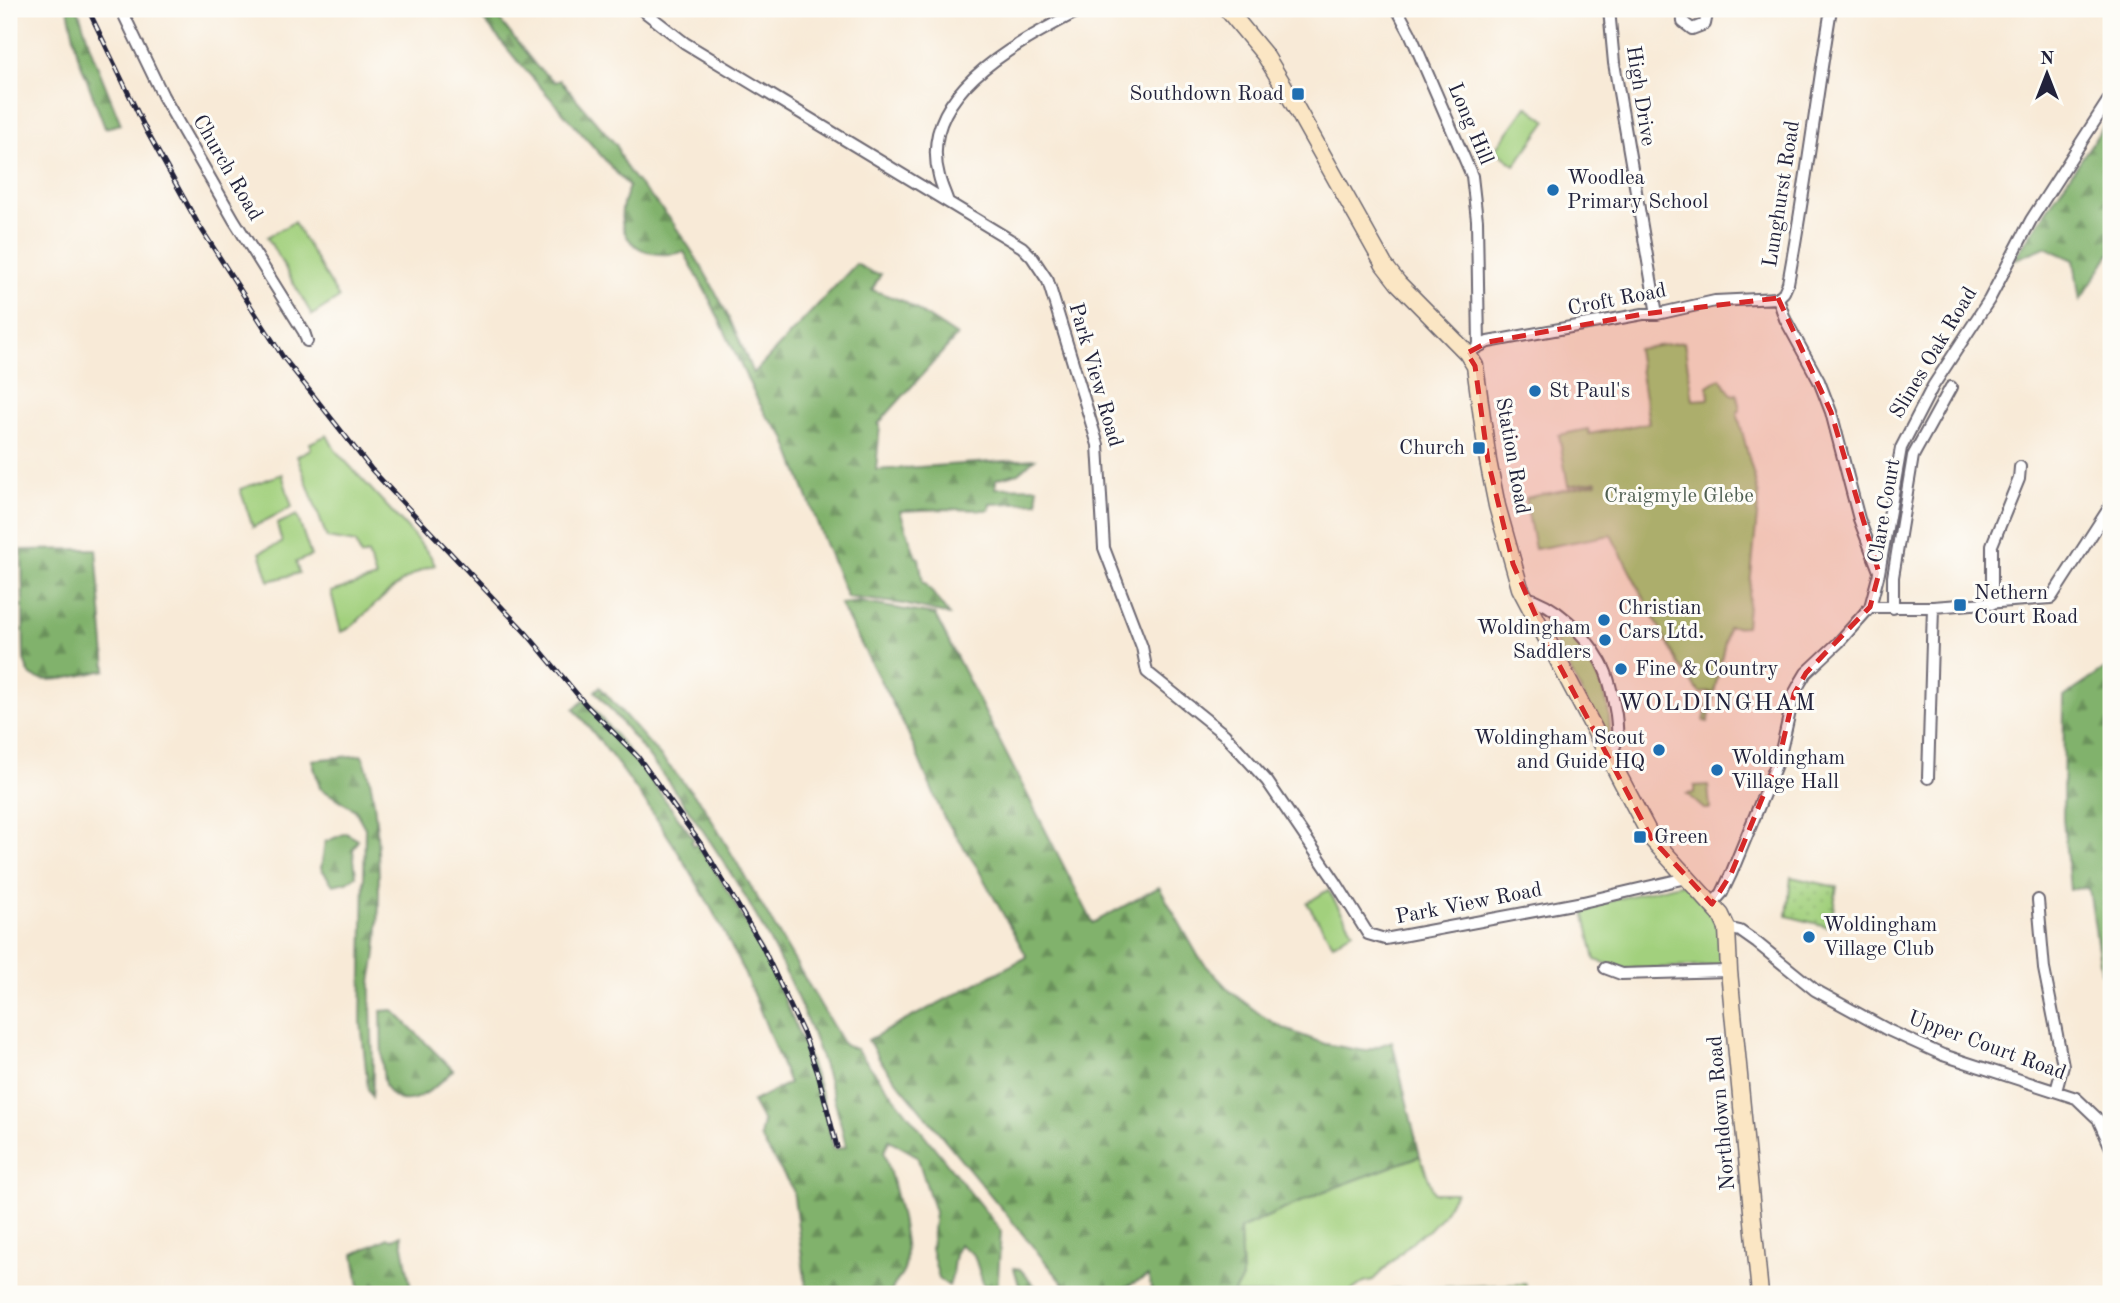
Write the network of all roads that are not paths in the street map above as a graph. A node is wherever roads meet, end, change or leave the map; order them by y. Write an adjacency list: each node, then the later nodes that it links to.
1 (121, 9): 14 (street, Church Road)
2 (641, 9): 11 (street, Park View Road)
3 (1082, 9): 11 (street)
4 (1227, 9): 15 (street, Station Road)
5 (1397, 9): 15 (street, Long Hill)
6 (1609, 9): 13 (street, High Drive)
7 (1682, 9): 8 (street)
8 (1708, 9)
9 (1831, 9): 12 (street, Lunghurst Road)
10 (2111, 96): 19 (street, Slines Oak Road)
11 (948, 202): 27 (street, Park View Road)
12 (1778, 298): 13 (street, Croft Road); 19 (street, Lunghurst Road)
13 (1657, 314): 15 (street, Croft Road)
14 (307, 341)
15 (1473, 349): 20 (street, Station Road)
16 (1951, 387): 24 (street, Clare Court)
17 (2020, 467): 21 (street)
18 (2111, 505): 21 (street)
19 (1879, 573): 22 (street, Slines Oak Road)
20 (1523, 596): 25 (street, Station Road); 25 (street)
21 (1992, 604): 23 (street)
22 (1870, 607): 24 (street); 29 (street, Slines Oak Road)
23 (1933, 607): 24 (street); 26 (street)
24 (1893, 608)
25 (1609, 757): 27 (street, Station Road)
26 (1928, 778)
27 (1686, 878): 29 (street, Station Road)
28 (2038, 900): 33 (street)
29 (1712, 904): 30 (street, Station Road)
30 (1727, 928): 32 (street, Northdown Road); 33 (street, Upper Court Road)
31 (1605, 968): 32 (street)
32 (1729, 971): 35 (street, Northdown Road)
33 (2056, 1091): 34 (street, Upper Court Road)
34 (2111, 1148)
35 (1760, 1294)

